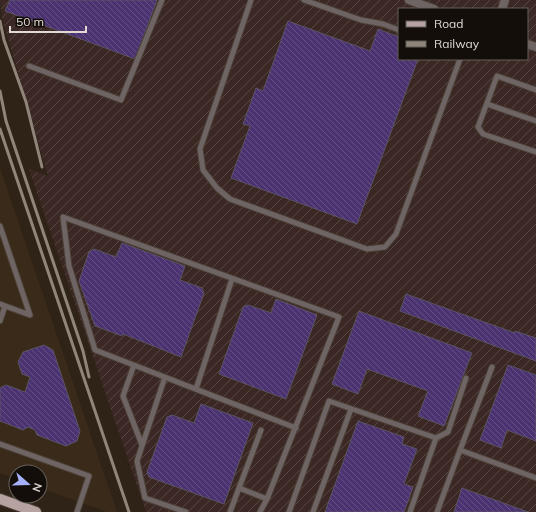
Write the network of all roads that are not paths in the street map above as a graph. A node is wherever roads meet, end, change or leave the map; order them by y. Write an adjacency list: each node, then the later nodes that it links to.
1 (162, 0): 8 (lane)
2 (251, 0): 7 (lane)
3 (304, 0): 6 (lane)
4 (409, 0): 5 (street)
5 (431, 8)
6 (398, 30)
7 (460, 60)
8 (29, 66)
9 (536, 90): 10 (lane)
10 (487, 104): 11 (lane); 12 (lane)
11 (536, 121)
12 (536, 152)
13 (0, 226): 15 (lane)
14 (232, 279): 17 (lane); 21 (lane); 23 (lane)
15 (3, 305): 16 (lane)
16 (0, 321)
17 (134, 366): 19 (lane); 27 (lane)
18 (492, 367): 28 (lane)
19 (165, 377): 21 (lane); 27 (lane)
20 (466, 378): 25 (lane)
21 (196, 389): 23 (lane)
22 (351, 409): 25 (lane); 38 (lane); 39 (lane)
23 (296, 428): 32 (lane)
24 (261, 430): 30 (lane)
25 (436, 438): 40 (lane)
26 (0, 444): 34 (lane)
27 (142, 445): 35 (lane)
28 (460, 450): 29 (lane); 41 (lane)
29 (536, 478)
30 (239, 488): 32 (lane); 36 (lane)
31 (0, 499): 33 (main road)
32 (267, 499): 37 (lane)
33 (36, 512)
34 (77, 512)
35 (186, 512)
36 (230, 512)
37 (260, 512)
38 (289, 512)
39 (313, 512)
40 (410, 512)
41 (437, 512)

